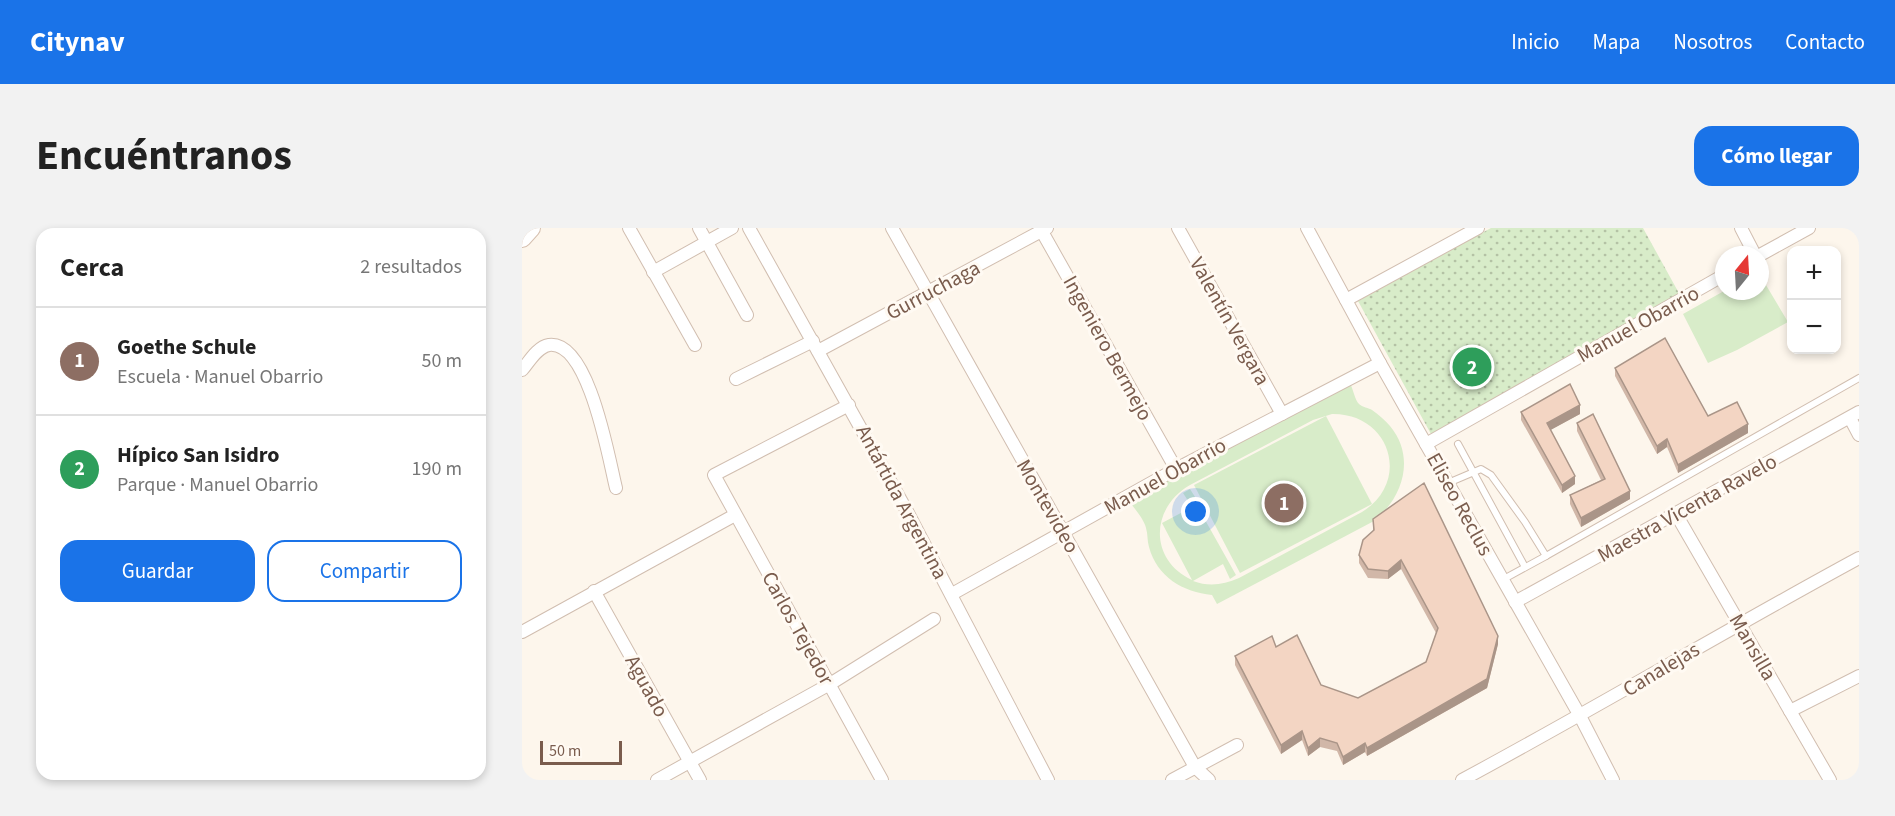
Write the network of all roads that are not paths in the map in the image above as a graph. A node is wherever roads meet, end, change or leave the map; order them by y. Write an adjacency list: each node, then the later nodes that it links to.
1 (531, 228): 13 (main road)
2 (629, 228): 17 (street)
3 (699, 228): 14 (street)
4 (732, 228): 14 (street)
5 (749, 228): 23 (street, Antártida Argentina)
6 (892, 228): 19 (street, Montevideo)
7 (1178, 228): 29 (street, Valentín Vergara)
8 (1306, 228): 20 (street, Eliseo Reclus)
9 (1478, 228): 20 (street)
10 (1741, 228): 15 (street)
11 (1809, 228): 16 (street)
12 (1043, 229): 19 (street, Gurruchaga); 34 (street, Ingeniero Bermejo)
13 (522, 238)
14 (707, 242): 17 (street); 21 (street)
15 (1750, 246)
16 (1769, 250)
17 (653, 272): 22 (street)
18 (1715, 280): 32 (street, Manuel Obarrio)
19 (927, 293): 23 (street, Gurruchaga); 40 (street, Montevideo)
20 (1346, 300): 24 (street, Eliseo Reclus)
21 (747, 315)
22 (695, 345)
23 (816, 346): 27 (street, Gurruchaga); 28 (street, Antártida Argentina)
24 (1380, 363): 29 (street, Manuel Obarrio); 32 (street, Eliseo Reclus)
25 (522, 370): 37 (street)
26 (1859, 378): 41 (lane)
27 (736, 379)
28 (849, 405): 39 (street, Carlos Tejedor); 46 (street, Antártida Argentina)
29 (1282, 414): 34 (street, Manuel Obarrio)
30 (1854, 415): 31 (street); 38 (street, Maestra Vicenta Ravelo)
31 (1859, 435)
32 (1426, 444): 36 (street, Eliseo Reclus)
33 (1458, 444): 35 (lane)
34 (1176, 469): 40 (street, Manuel Obarrio)
35 (1474, 472): 36 (lane); 41 (lane); 43 (lane)
36 (1448, 483): 44 (street, Eliseo Reclus)
37 (616, 488)
38 (1676, 514): 47 (street, Maestra Vicenta Ravelo); 49 (street, Mansilla)
39 (735, 515): 45 (street); 52 (street, Carlos Tejedor)
40 (1064, 532): 46 (street, Manuel Obarrio); 57 (street, Montevideo)
41 (1546, 556): 43 (lane)
42 (1859, 558): 49 (street, Canalejas)
43 (1525, 567): 44 (lane)
44 (1502, 580): 47 (street, Eliseo Reclus)
45 (594, 591): 50 (street); 56 (street, Aguado)
46 (952, 594): 61 (street, Antártida Argentina)
47 (1515, 602): 54 (street, Eliseo Reclus)
48 (934, 619): 52 (street)
49 (1739, 622): 53 (street, Mansilla); 54 (street, Canalejas)
50 (522, 632)
51 (1859, 676): 53 (street)
52 (830, 684): 56 (street); 60 (street, Carlos Tejedor)
53 (1790, 711): 66 (street, Mansilla)
54 (1580, 716): 64 (street, Canalejas); 65 (street, Eliseo Reclus)
55 (1237, 745): 57 (street)
56 (689, 762): 58 (street); 59 (street, Aguado)
57 (1195, 768): 62 (street); 63 (street, Montevideo)
58 (657, 780)
59 (700, 780)
60 (882, 780)
61 (1048, 780)
62 (1172, 780)
63 (1209, 780)
64 (1462, 780)
65 (1613, 780)
66 (1830, 780)

